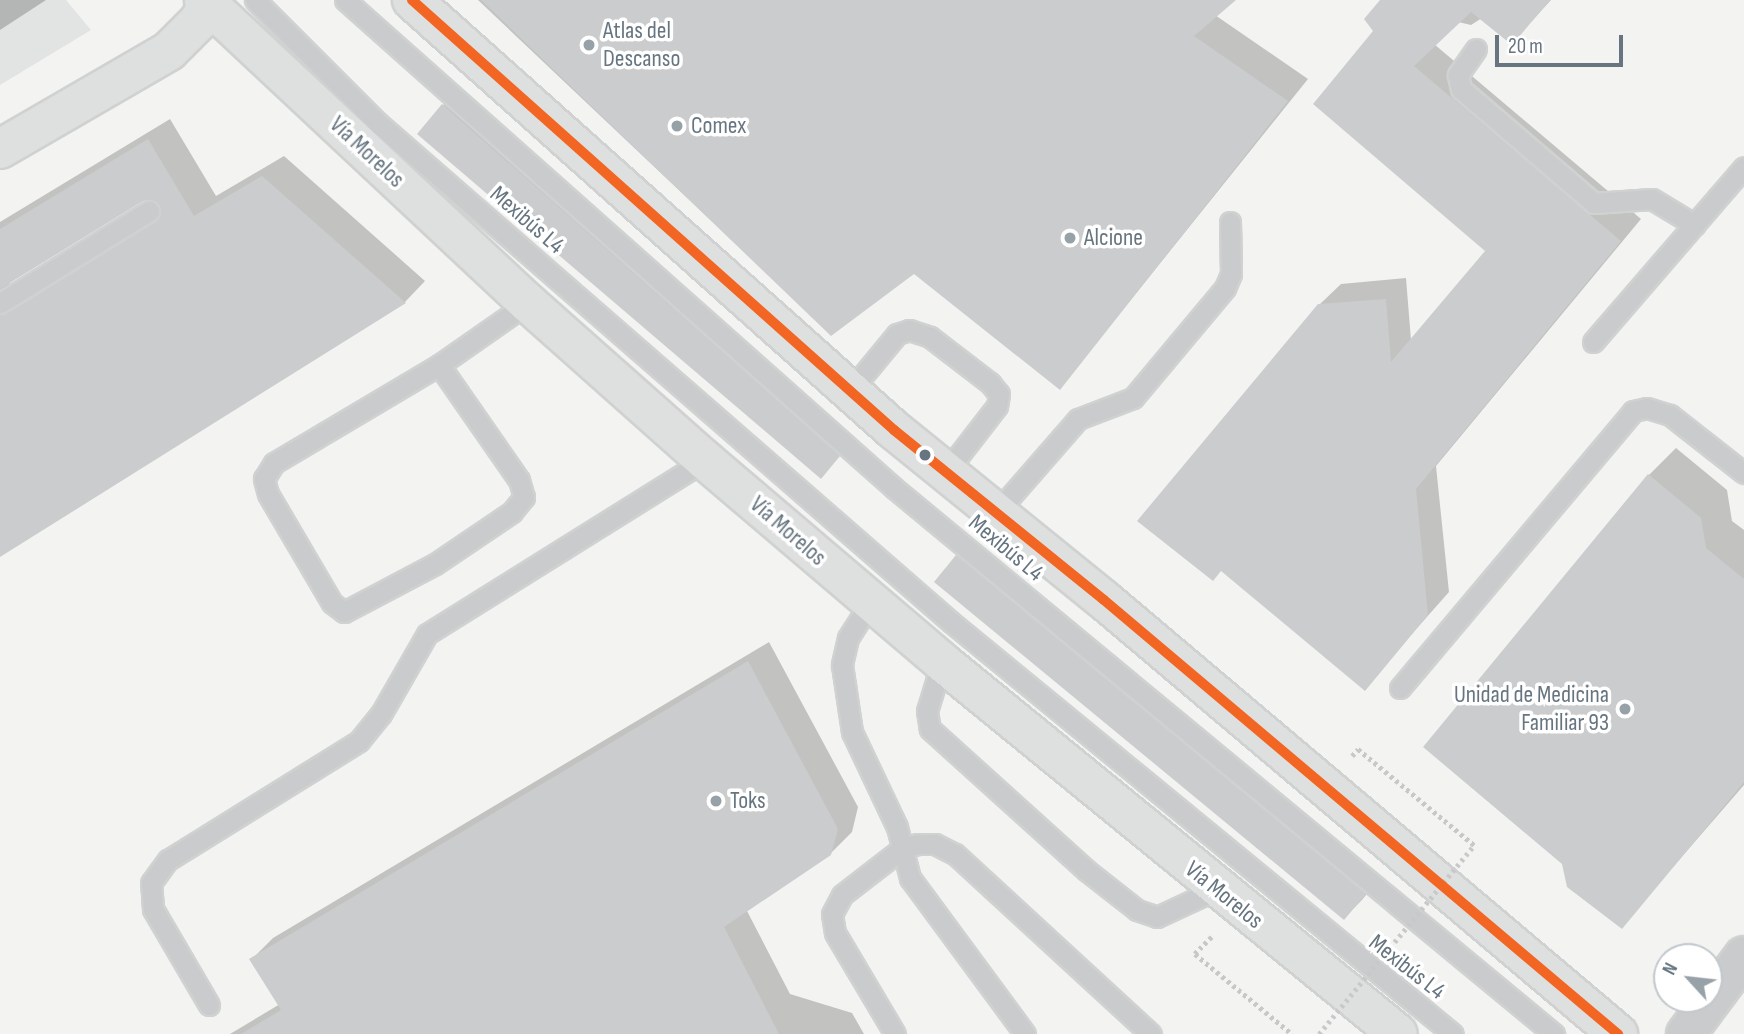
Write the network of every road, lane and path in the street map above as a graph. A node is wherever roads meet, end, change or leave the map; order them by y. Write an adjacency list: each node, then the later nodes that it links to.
1 (255, 0): 35 (lane, Mexibús L4)
2 (345, 0): 36 (lane, Mexibús L4)
3 (412, 0): 15 (main road)
4 (208, 2): 6 (main road); 12 (main road, Vía Morelos)
5 (1476, 49): 10 (lane)
6 (0, 149)
7 (1744, 167): 10 (lane)
8 (149, 211): 11 (lane)
9 (1230, 222): 19 (lane)
10 (1695, 225): 13 (lane)
11 (0, 303)
12 (528, 303): 14 (lane); 16 (main road, Vía Morelos)
13 (1593, 342)
14 (439, 365): 14 (lane)
15 (850, 391): 17 (main road); 17 (lane)
16 (705, 460): 20 (main road, Vía Morelos); 28 (lane)
17 (946, 472): 19 (main road)
18 (1744, 473): 22 (lane)
19 (996, 513): 37 (main road)
20 (871, 602): 21 (main road, Vía Morelos); 24 (lane)
21 (942, 662): 25 (main road, Vía Morelos); 25 (lane)
22 (1400, 688)
23 (1474, 845): 33 (path, bridge)
24 (904, 847): 29 (lane); 30 (lane); 31 (lane)
25 (1217, 889): 34 (main road, Vía Morelos)
26 (1220, 944): 32 (path)
27 (1744, 956): 38 (street)
28 (209, 1005)
29 (895, 1034)
30 (1025, 1034)
31 (1151, 1034)
32 (1292, 1034)
33 (1319, 1034)
34 (1398, 1034)
35 (1452, 1034)
36 (1554, 1034)
37 (1618, 1034)
38 (1686, 1034)

